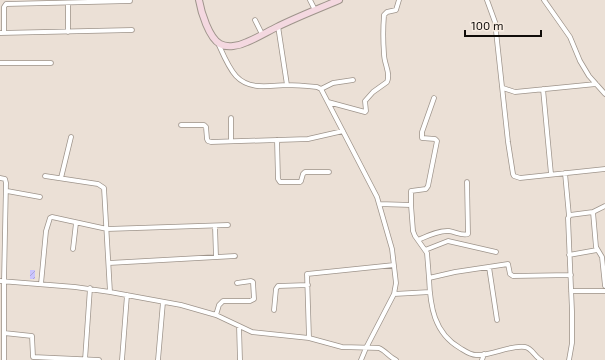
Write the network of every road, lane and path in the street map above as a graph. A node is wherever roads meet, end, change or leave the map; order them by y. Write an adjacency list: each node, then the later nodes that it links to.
1 (199, 0): 16 (street)
2 (310, 0): 9 (street)
3 (339, 0): 9 (street)
4 (399, 0): 27 (street)
5 (487, 0): 22 (street)
6 (544, 0): 20 (street)
7 (130, 1): 8 (street)
8 (68, 3): 13 (street); 14 (street)
9 (315, 10): 11 (street)
10 (255, 20): 15 (street)
11 (278, 26): 15 (street); 21 (street)
12 (132, 30): 13 (street)
13 (68, 32): 14 (street)
14 (2, 33)
15 (262, 34): 16 (street)
16 (218, 43): 21 (street)
17 (0, 63): 18 (street)
18 (51, 63)
19 (353, 80): 24 (street)
20 (596, 84): 23 (street); 25 (street)
21 (287, 85): 24 (street)
22 (503, 88): 23 (street); 37 (street)
23 (543, 89): 37 (street)
24 (321, 90): 27 (street)
25 (605, 94)
26 (434, 98): 45 (street)
27 (328, 102): 30 (street)
28 (231, 118): 32 (street)
29 (181, 125): 32 (street)
30 (343, 131): 33 (street); 44 (street)
31 (71, 137): 40 (street)
32 (231, 140): 33 (street)
33 (278, 140): 35 (street)
34 (605, 169): 36 (street)
35 (329, 172)
36 (565, 173): 37 (street); 49 (street)
37 (551, 174)
38 (45, 176): 40 (street)
39 (0, 178): 42 (street)
40 (61, 178): 53 (street)
41 (467, 182): 54 (street)
42 (6, 191): 43 (street); 48 (street)
43 (40, 197)
44 (380, 204): 45 (street); 63 (street)
45 (411, 205): 54 (street)
46 (605, 206): 47 (street)
47 (593, 212): 49 (street); 57 (street)
48 (2, 215): 67 (street)
49 (569, 216): 59 (street)
50 (76, 223): 53 (street); 55 (street); 69 (street)
51 (228, 225): 52 (street)
52 (215, 226): 53 (street); 60 (street)
53 (107, 229): 62 (street)
54 (418, 240): 56 (street)
55 (73, 249)
56 (425, 250): 58 (street); 66 (street)
57 (597, 250): 59 (street); 71 (street)
58 (496, 252)
59 (570, 255): 65 (street)
60 (216, 256): 61 (street); 62 (street)
61 (235, 256)
62 (109, 263): 75 (street)
63 (394, 265): 70 (street); 77 (street)
64 (489, 267): 65 (street); 66 (street); 82 (street)
65 (571, 275): 73 (street)
66 (429, 278): 76 (street)
67 (2, 281): 69 (street); 84 (street)
68 (237, 282): 81 (street)
69 (41, 284): 72 (street)
70 (308, 285): 80 (street); 85 (street)
71 (605, 286)
72 (90, 288): 75 (street); 88 (street)
73 (571, 291): 74 (street); 98 (street)
74 (605, 291)
75 (110, 292): 78 (street)
76 (430, 292): 77 (street); 87 (street)
77 (394, 294): 86 (street)
78 (127, 295): 79 (street); 91 (street)
79 (163, 302): 81 (street); 92 (street)
80 (274, 310)
81 (216, 315): 83 (street)
82 (497, 320)
83 (239, 326): 85 (street); 93 (street)
84 (4, 333): 88 (street); 89 (street)
85 (309, 338): 86 (street)
86 (366, 348): 94 (street); 95 (street)
87 (484, 354): 96 (street); 97 (street)
88 (85, 359): 90 (street)
89 (4, 360)
90 (99, 360)
91 (122, 360)
92 (158, 360)
93 (240, 360)
94 (361, 360)
95 (394, 360)
96 (482, 360)
97 (541, 360)
98 (569, 360)

